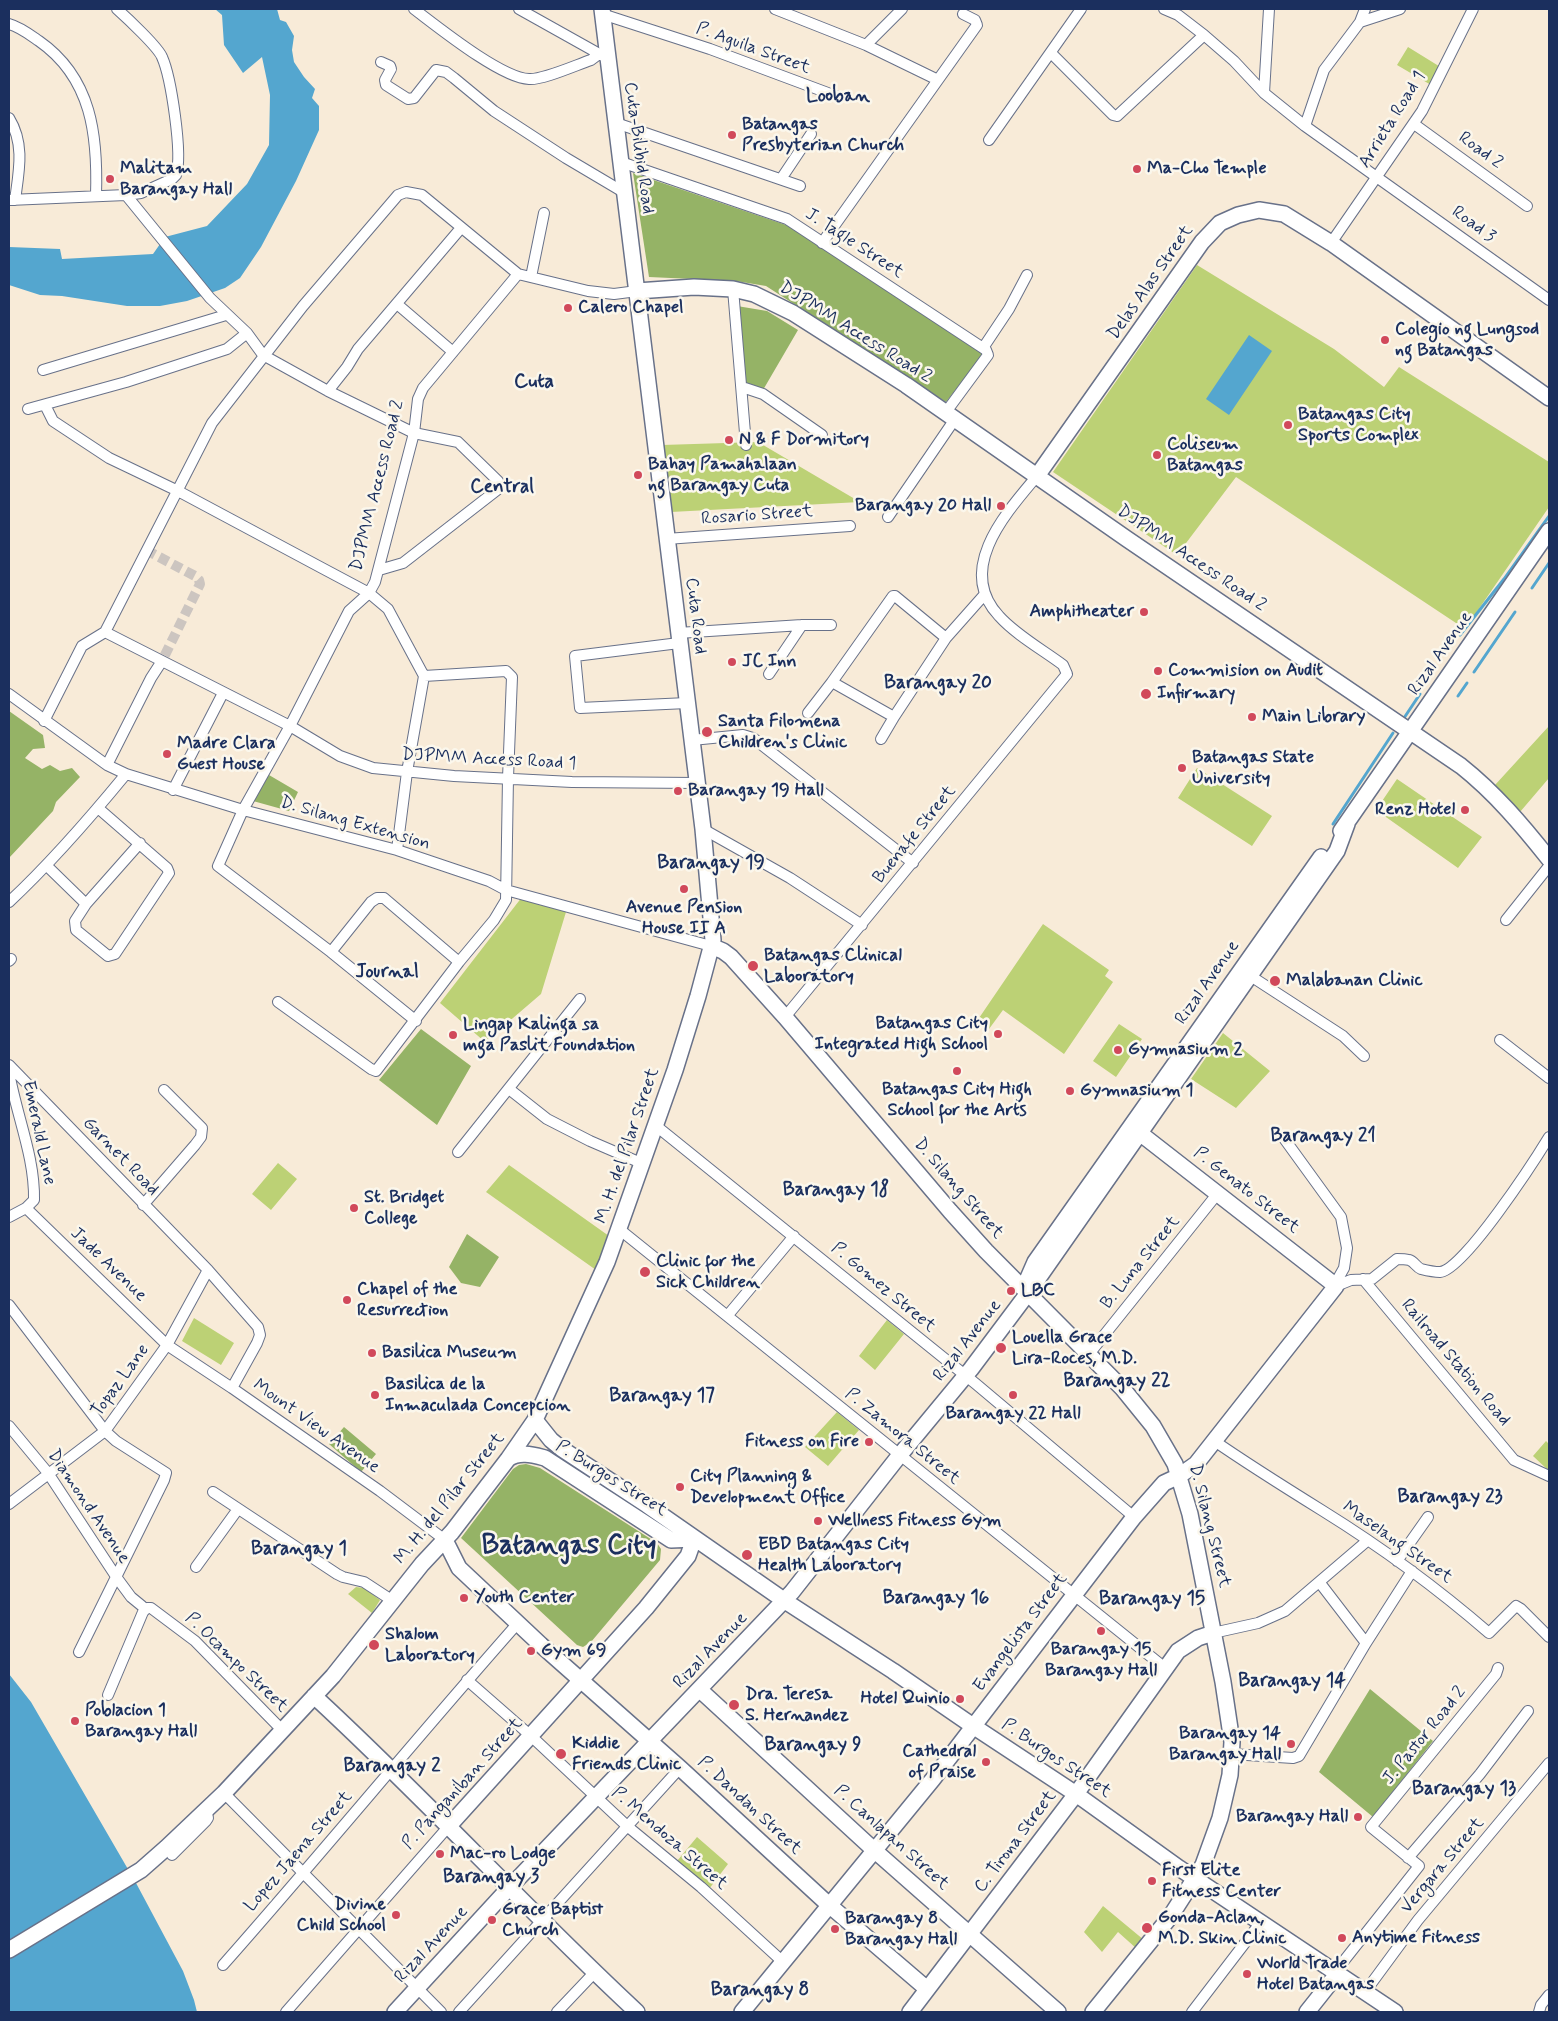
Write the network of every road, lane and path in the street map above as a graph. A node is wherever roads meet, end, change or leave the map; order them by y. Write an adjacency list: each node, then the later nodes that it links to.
1 (117, 9): 40 (street)
2 (414, 9): 22 (street)
3 (519, 9): 22 (street)
4 (775, 9): 20 (street)
5 (887, 9): 16 (street)
6 (902, 9): 16 (street)
7 (1080, 9): 21 (street)
8 (1164, 9): 14 (street, Road 3)
9 (1269, 9): 25 (street)
10 (1364, 9): 17 (street)
11 (1400, 9): 17 (street)
12 (1473, 9): 29 (street, Arrieta Road 1)
13 (602, 11): 22 (street, Cuta-Bilibid Road); 26 (street, P. Aguila Street)
14 (1179, 12): 19 (street, Road 3)
15 (963, 14): 24 (street)
16 (893, 19): 20 (street)
17 (1360, 22): 30 (street)
18 (9, 24): 39 (street)
19 (1204, 35): 21 (street); 25 (street, Road 3)
20 (866, 45): 24 (street)
21 (1051, 52): 33 (street)
22 (603, 56): 28 (street, Cuta-Bilibid Road)
23 (381, 62): 38 (street)
24 (938, 80): 45 (street)
25 (1264, 93): 30 (street, Road 3)
26 (836, 96)
27 (9, 118): 31 (street)
28 (616, 123): 34 (street, Cuta-Bilibid Road); 36 (street)
29 (1414, 124): 35 (street, Arrieta Road 1); 42 (street, Road 2)
30 (1305, 126): 35 (street, Road 3)
31 (13, 131): 41 (street)
32 (811, 134): 36 (street)
33 (988, 140)
34 (621, 162): 38 (street, Cuta-Bilibid Road); 45 (street, J. Tagle Street)
35 (1377, 177): 46 (street, Arrieta Road 1); 52 (street, Road 3)
36 (781, 179): 37 (street)
37 (800, 186)
38 (625, 193): 51 (street, Cuta-Bilibid Road)
39 (96, 196): 40 (street); 41 (street)
40 (126, 196): 54 (street)
41 (12, 200)
42 (1527, 206)
43 (544, 213): 49 (street)
44 (462, 228): 47 (street); 53 (street); 58 (street)
45 (822, 243): 56 (street, J. Tagle Street)
46 (1331, 243): 62 (street, Delas Alas Street); 69 (street, Delas Alas Street)
47 (518, 274): 49 (street, DJPMM Access Road 2); 57 (street, DJPMM Access Road 2)
48 (1027, 274): 56 (street)
49 (531, 276): 51 (street, DJPMM Access Road 2)
50 (733, 289): 51 (street, DJPMM Access Road 2); 60 (street); 65 (street, DJPMM Access Road 2)
51 (637, 292): 74 (street, Cuta Road)
52 (1549, 300)
53 (398, 304): 57 (street); 61 (street)
54 (226, 315): 55 (street); 59 (street)
55 (247, 333): 58 (street); 63 (street)
56 (984, 348): 65 (street)
57 (453, 352): 66 (street, DJPMM Access Road 2)
58 (263, 355): 61 (street); 70 (street)
59 (43, 370)
60 (742, 387): 67 (street); 68 (street)
61 (328, 391): 66 (street)
62 (1549, 397)
63 (45, 405): 64 (street); 70 (street)
64 (28, 409)
65 (950, 415): 69 (street, DJPMM Access Road 2); 71 (street)
66 (414, 433): 75 (street, DJPMM Access Road 2); 75 (street)
67 (822, 435)
68 (746, 445)
69 (1037, 476): 77 (street, Delas Alas Street); 94 (street, DJPMM Access Road 2)
70 (178, 491): 76 (street); 80 (street)
71 (888, 517)
72 (850, 526): 74 (street, Rosario Street)
73 (1549, 531): 94 (street, Rizal Avenue)
74 (666, 538): 81 (street, Cuta Road)
75 (379, 570): 76 (street, DJPMM Access Road 2)
76 (369, 593): 85 (street); 93 (street, DJPMM Access Road 2)
77 (985, 594): 82 (street); 109 (street, Buenafe Street)
78 (802, 625): 79 (street); 81 (street); 84 (street)
79 (831, 625)
80 (105, 632): 83 (street, DJPMM Access Road 1); 92 (street)
81 (679, 638): 89 (street, Cuta Road); 89 (street)
82 (946, 638): 86 (street); 91 (street)
83 (162, 661): 87 (street, DJPMM Access Road 1); 97 (street)
84 (769, 674)
85 (424, 676): 98 (street); 100 (street)
86 (832, 682): 90 (street); 91 (street)
87 (223, 693): 93 (street, DJPMM Access Road 1); 102 (street)
88 (9, 694): 92 (street, D. Silang Extension)
89 (687, 703): 96 (street, Cuta Road)
90 (808, 713)
91 (894, 717): 95 (street)
92 (44, 721): 97 (street, D. Silang Extension)
93 (290, 726): 98 (street, DJPMM Access Road 1); 104 (street, DJPMM Access Road 2)
94 (1411, 731): 108 (street, DJPMM Access Road 2); 120 (street, Rizal Avenue)
95 (882, 739)
96 (692, 740): 101 (street, Cuta Road); 109 (street)
97 (107, 765): 99 (street, D. Silang Extension)
98 (407, 772): 100 (street, DJPMM Access Road 1); 107 (street)
99 (126, 774): 102 (street, D. Silang Extension); 103 (street)
100 (508, 778): 101 (street, DJPMM Access Road 1); 112 (street)
101 (697, 783): 105 (street, Cuta Road)
102 (174, 790): 104 (street, D. Silang Extension)
103 (98, 808): 106 (street); 110 (street)
104 (244, 810): 107 (street, D. Silang Extension); 118 (street, DJPMM Access Road 2)
105 (703, 829): 116 (street); 117 (street, Cuta Road)
106 (140, 843): 114 (street); 114 (street)
107 (397, 850): 112 (street, D. Silang Extension)
108 (1549, 859)
109 (913, 863): 116 (street, Buenafe Street)
110 (47, 866): 113 (street); 114 (street)
111 (1549, 866): 115 (street)
112 (506, 890): 117 (street, D. Silang Extension); 119 (street)
113 (9, 902)
114 (86, 904)
115 (1506, 920)
116 (862, 925): 123 (street, Buenafe Street)
117 (711, 946): 123 (street, D. Silang Street); 132 (street, M. H. del Pilar Street)
118 (331, 952): 119 (street); 124 (street)
119 (459, 962): 124 (street)
120 (1245, 973): 126 (street); 133 (street, Rizal Avenue)
121 (580, 999): 130 (street)
122 (278, 1002): 124 (street)
123 (785, 1017): 147 (street, D. Silang Street)
124 (416, 1020)
125 (1500, 1040): 129 (street)
126 (1364, 1056)
127 (9, 1065): 139 (street, Garnet Road)
128 (9, 1072): 140 (street, Emerald Lane)
129 (1549, 1078)
130 (509, 1089): 136 (street); 137 (street)
131 (164, 1090): 139 (street)
132 (654, 1125): 137 (street, M. H. del Pilar Street); 143 (street, P. Gomez Street)
133 (1136, 1130): 138 (street, P. Genato Street); 147 (street, Rizal Avenue)
134 (1283, 1137): 146 (street)
135 (1549, 1137): 145 (street)
136 (458, 1152)
137 (641, 1163): 142 (street, M. H. del Pilar Street)
138 (1218, 1193): 146 (street, P. Genato Street); 151 (street, B. Luna Street)
139 (143, 1205): 144 (street, Garnet Road)
140 (26, 1208): 141 (street, Emerald Lane); 150 (street, Jade Avenue)
141 (9, 1218)
142 (619, 1229): 149 (street, P. Zamora Street); 154 (street, M. H. del Pilar Street)
143 (794, 1236): 149 (street); 152 (street, P. Gomez Street)
144 (208, 1270): 150 (street, Topaz Lane); 153 (street, Garnet Road)
145 (1363, 1279): 146 (street); 164 (street, Railroad Station Road)
146 (1335, 1285): 158 (street, Evangelista Street)
147 (1028, 1293): 151 (street, D. Silang Street); 152 (street, Rizal Avenue)
148 (9, 1305): 156 (street)
149 (728, 1316): 159 (street, P. Zamora Street)
150 (166, 1345): 153 (street, Mount View Avenue); 156 (street, Topaz Lane)
151 (1090, 1354): 163 (street, D. Silang Street)
152 (964, 1377): 159 (street, Rizal Avenue); 168 (street, P. Gomez Street)
153 (232, 1388): 170 (street, Mount View Avenue)
154 (534, 1420): 157 (street, P. Burgos Street); 161 (street, M. H. del Pilar Street)
155 (9, 1426): 162 (street, Diamond Avenue)
156 (105, 1431): 162 (street, Topaz Lane); 177 (street)
157 (551, 1440): 160 (street); 172 (street, P. Burgos Street)
158 (1214, 1440): 163 (street, Evangelista Street); 173 (street, Maselang Street)
159 (899, 1456): 180 (street, P. Zamora Street); 182 (street, Rizal Avenue)
160 (540, 1457): 161 (street, P. Burgos Street); 171 (street, P. Burgos Street)
161 (508, 1459): 170 (street, M. H. del Pilar Street)
162 (48, 1473): 166 (street, Topaz Lane); 177 (street, Diamond Avenue)
163 (1179, 1476): 168 (street, Evangelista Street); 185 (street, D. Silang Street)
164 (1549, 1476)
165 (213, 1492): 167 (street)
166 (9, 1504)
167 (238, 1509): 175 (street); 181 (street)
168 (1134, 1517): 180 (street, Evangelista Street)
169 (1428, 1517): 174 (street)
170 (444, 1540): 181 (street, M. H. del Pilar Street); 184 (street, P. Dandan Street)
171 (671, 1540): 172 (street, P. Burgos Street); 178 (street, P. Panganiban Street)
172 (694, 1540): 178 (street, P. Panganiban Street); 182 (street, P. Burgos Street)
173 (1367, 1541): 174 (street, Maselang Street); 179 (street)
174 (1398, 1561): 176 (street, Maselang Street)
175 (196, 1567)
176 (1412, 1572): 186 (street, Maselang Street); 187 (street)
177 (117, 1578): 183 (street, Diamond Avenue); 188 (street)
178 (668, 1582): 192 (street, P. Panganiban Street)
179 (1320, 1583): 185 (street); 187 (street)
180 (1074, 1594): 189 (street, P. Zamora Street); 197 (street, Evangelista Street)
181 (393, 1601): 195 (street, M. H. del Pilar Street)
182 (785, 1601): 193 (street, Rizal Avenue); 197 (street, P. Burgos Street)
183 (142, 1606)
184 (518, 1623): 191 (street, Lopez Jaena Street); 192 (street, P. Dandan Street)
185 (1213, 1634): 189 (street, C. Tirona Street); 201 (street, D. Silang Street)
186 (1549, 1637)
187 (1366, 1643): 201 (street)
188 (79, 1652)
189 (1165, 1668): 206 (street, C. Tirona Street)
190 (1498, 1668): 213 (street, J. Pastor Road 2)
191 (467, 1680): 199 (street, P. Mendoza Street); 203 (street, Lopez Jaena Street)
192 (580, 1682): 199 (street, P. Panganiban Street); 200 (street, P. Dandan Street)
193 (700, 1690): 200 (street, Rizal Avenue); 211 (street, P. Canlapan Street)
194 (108, 1695): 198 (street, P. Ocampo Street)
195 (314, 1696): 198 (street, M. H. del Pilar Street); 203 (street)
196 (1528, 1711): 213 (street)
197 (972, 1726): 206 (street, P. Burgos Street); 211 (street, Evangelista Street)
198 (283, 1731): 205 (street, M. H. del Pilar Street)
199 (531, 1736): 207 (street, P. Mendoza Street); 210 (street, P. Panganiban Street)
200 (650, 1742): 204 (street, P. Dandan Street); 207 (street, Rizal Avenue)
201 (1232, 1754): 215 (street, D. Silang Street)
202 (1549, 1763): 229 (street, Vergara Street)
203 (392, 1768): 210 (street); 214 (street, Lopez Jaena Street)
204 (680, 1768): 209 (street); 217 (street, P. Dandan Street)
205 (224, 1793): 208 (street, M. H. del Pilar Street); 214 (street)
206 (1076, 1794): 215 (street, P. Burgos Street); 221 (street, C. Tirona Street)
207 (596, 1797): 209 (street, P. Mendoza Street); 216 (street, Rizal Avenue)
208 (206, 1809): 212 (street); 222 (street, M. H. del Pilar Street)
209 (627, 1826): 218 (street); 223 (street, P. Mendoza Street)
210 (448, 1827): 216 (street); 220 (street, P. Panganiban Street)
211 (874, 1850): 217 (street, Evangelista Street); 221 (street, P. Canlapan Street)
212 (172, 1855)
213 (1408, 1858): 226 (street)
214 (304, 1873): 220 (street); 224 (street, Lopez Jaena Street)
215 (1195, 1878): 219 (street, P. Burgos Street); 240 (street, D. Silang Street)
216 (509, 1888): 218 (street); 227 (street, Rizal Avenue)
217 (828, 1905): 223 (street, Evangelista Street); 228 (street, P. Dandan Street)
218 (542, 1921): 225 (street); 234 (street)
219 (1260, 1922): 226 (street, P. Burgos Street); 241 (street)
220 (359, 1928): 227 (street); 231 (street, P. Panganiban Street)
221 (970, 1934): 228 (street, C. Tirona Street); 239 (street, P. Canlapan Street)
222 (9, 1950)
223 (783, 1962): 237 (street, Evangelista Street)
224 (223, 1965)
225 (594, 1973): 235 (street); 236 (street)
226 (1338, 1973): 229 (street, P. Burgos Street); 242 (street)
227 (417, 1988): 232 (street, Rizal Avenue); 233 (street)
228 (927, 1989): 238 (street, C. Tirona Street)
229 (1365, 1992): 243 (street, P. Burgos Street)
230 (1549, 1995): 244 (street)
231 (286, 2012)
232 (395, 2012)
233 (441, 2012)
234 (459, 2012)
235 (557, 2012)
236 (637, 2012)
237 (742, 2012)
238 (910, 2012)
239 (1058, 2012)
240 (1093, 2012)
241 (1192, 2012)
242 (1307, 2012)
243 (1395, 2012)
244 (1539, 2012)

